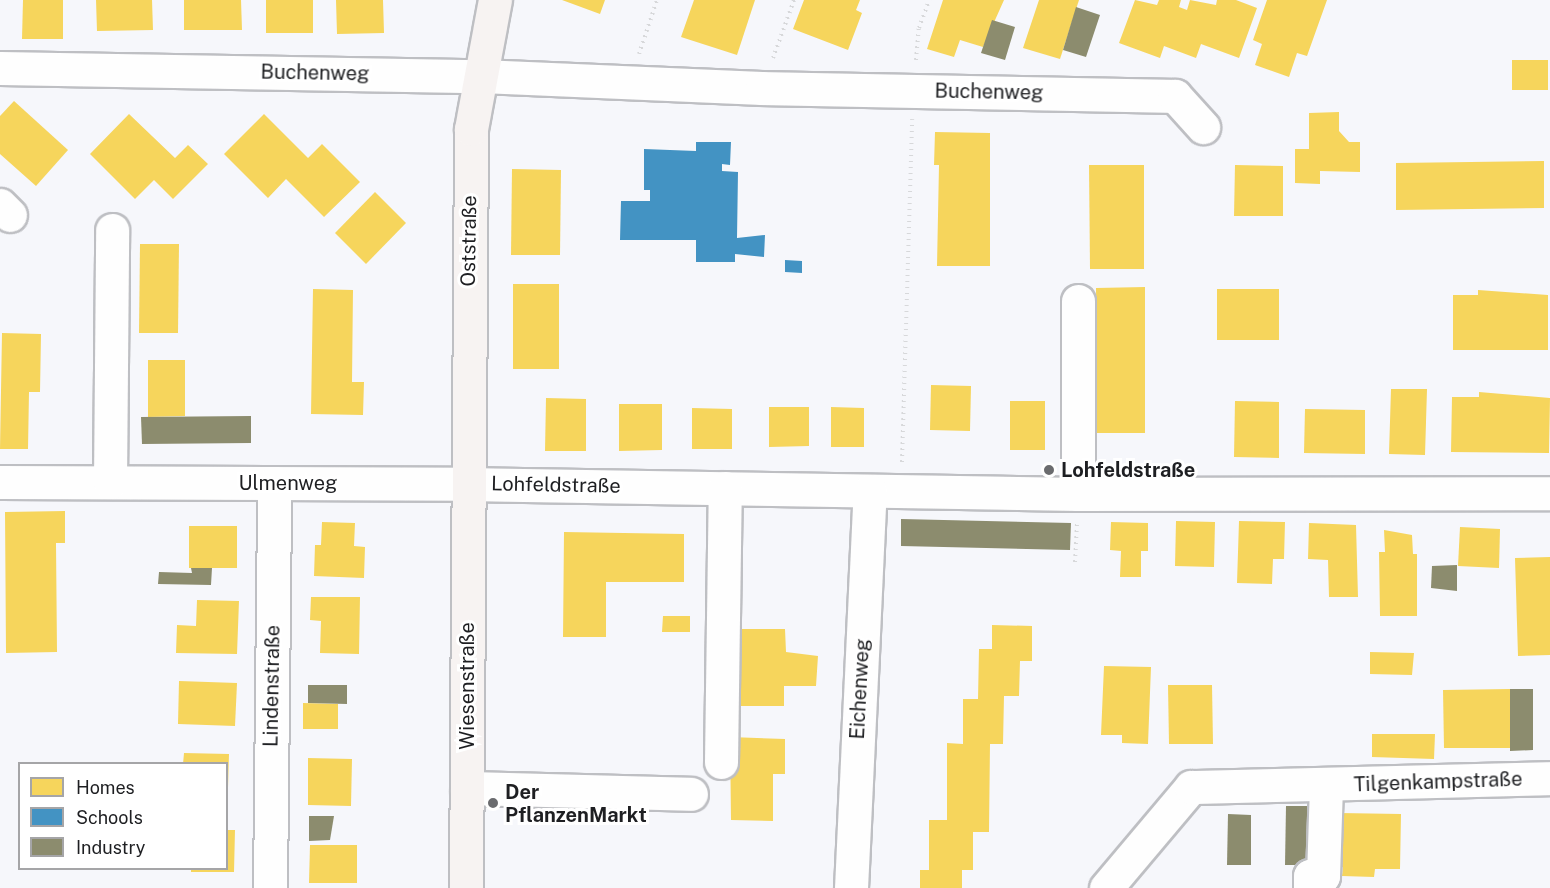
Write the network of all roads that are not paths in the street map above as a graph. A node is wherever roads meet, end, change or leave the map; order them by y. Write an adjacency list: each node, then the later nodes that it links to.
1 (495, 0): 3 (main road, Oststraße)
2 (0, 68): 3 (street, Buchenweg)
3 (478, 76): 4 (street, Buchenweg); 10 (main road, Oststraße)
4 (1203, 127)
5 (112, 230): 8 (street)
6 (1078, 301): 14 (street)
7 (0, 482): 8 (street, Ulmenweg)
8 (110, 482): 9 (street, Ulmenweg)
9 (274, 483): 10 (street, Ulmenweg); 20 (street, Lindenstraße)
10 (466, 484): 11 (street, Lohfeldstraße); 18 (main road, Wiesenstraße)
11 (725, 488): 12 (street, Lohfeldstraße); 15 (street)
12 (870, 491): 14 (street, Lohfeldstraße); 22 (street, Eichenweg)
13 (1550, 493): 14 (street, Lohfeldstraße)
14 (1078, 494)
15 (721, 762)
16 (1550, 778): 17 (street, Tilgenkampstraße)
17 (1326, 785): 23 (street, Tilgenkampstraße); 24 (street, Tilgenkampstraße)
18 (467, 788): 19 (street); 21 (main road, Wiesenstraße)
19 (691, 794)
20 (270, 888)
21 (466, 888)
22 (850, 888)
23 (1106, 888)
24 (1310, 888)

